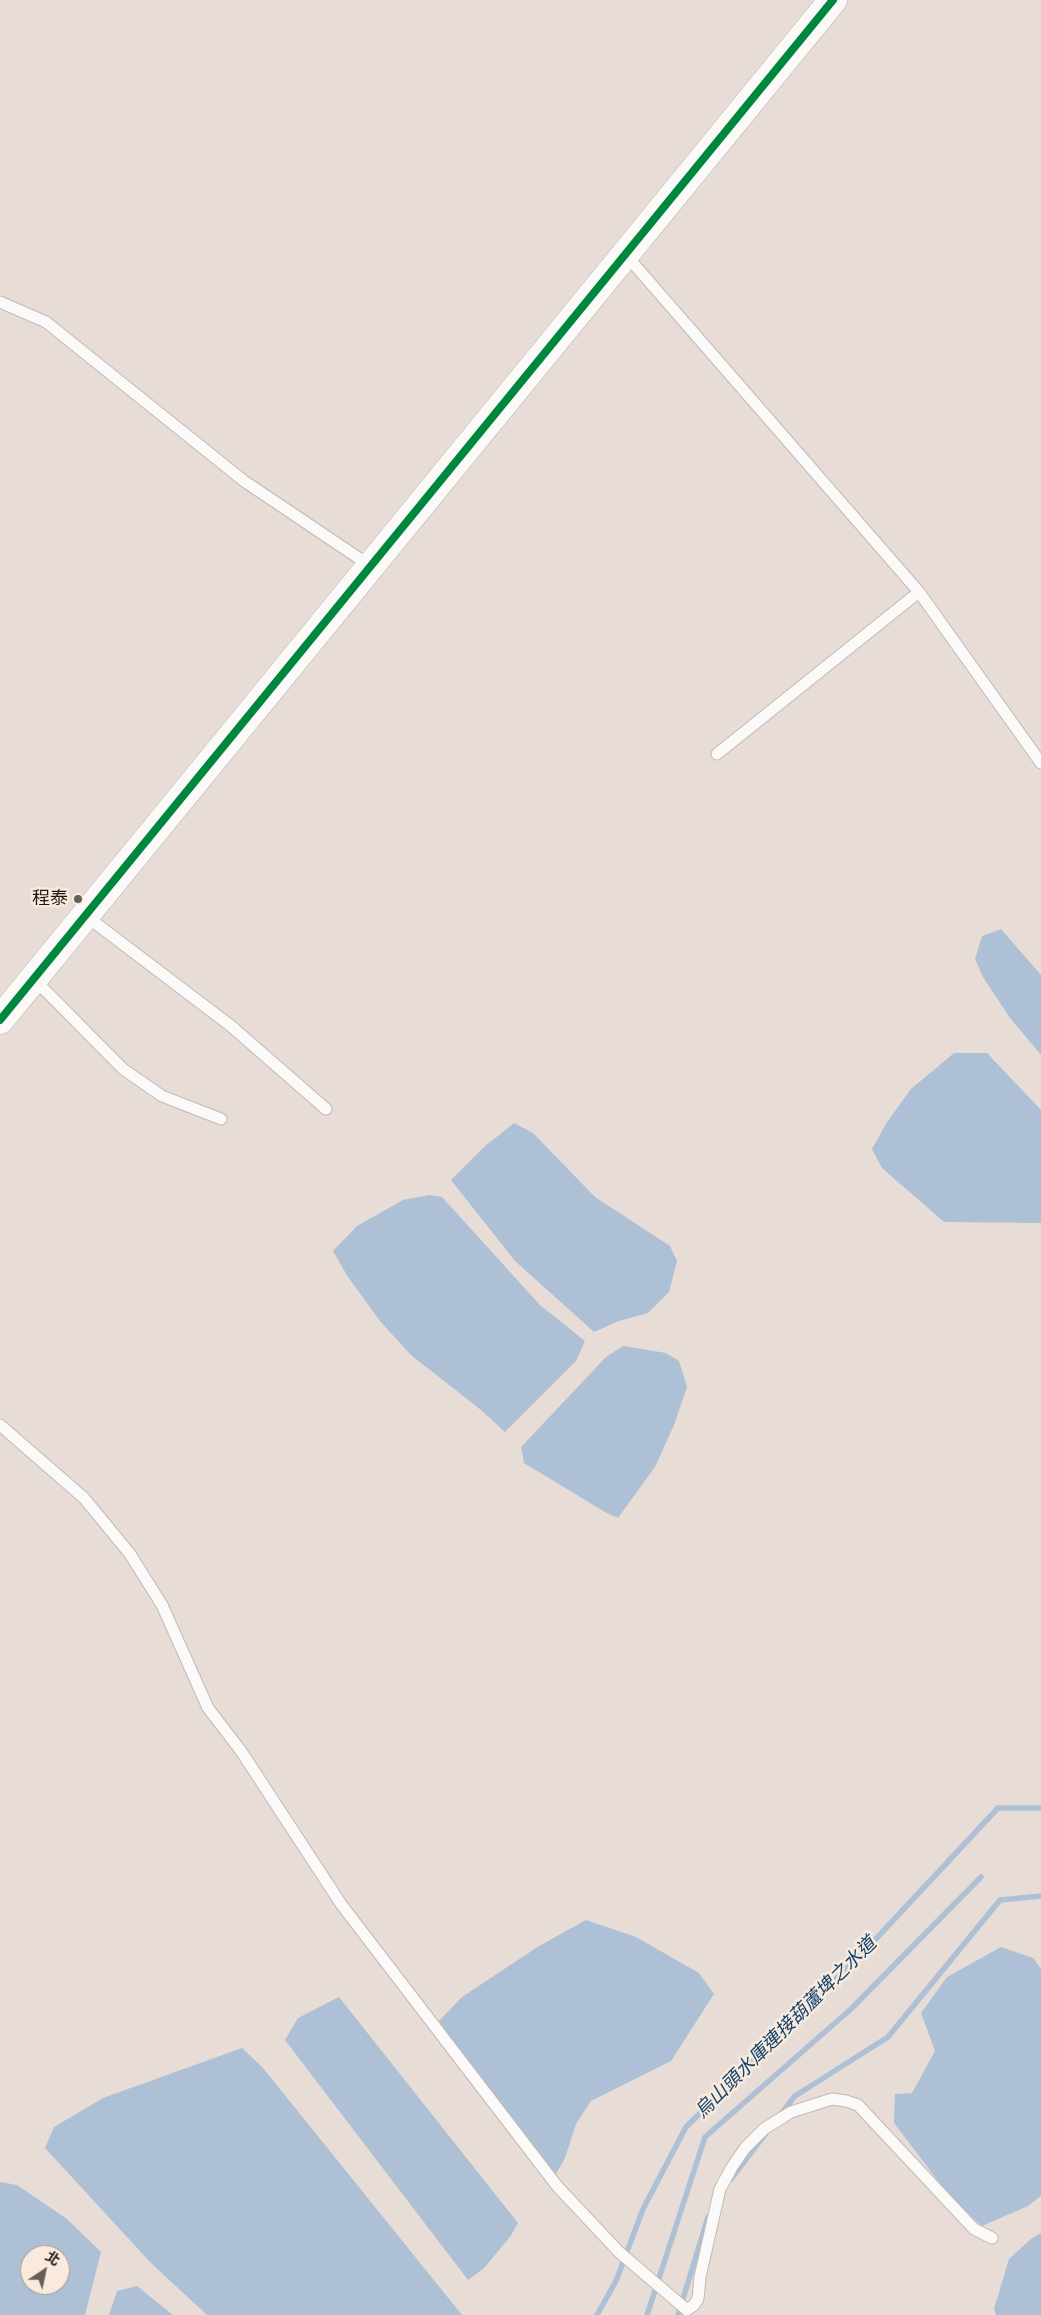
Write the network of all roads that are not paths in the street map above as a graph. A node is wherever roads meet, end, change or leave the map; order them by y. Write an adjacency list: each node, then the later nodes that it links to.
1 (832, 0): 2 (street)
2 (626, 255): 4 (street); 5 (lane)
3 (0, 302): 4 (lane)
4 (369, 565): 8 (street)
5 (919, 592): 6 (lane); 7 (lane)
6 (717, 754)
7 (1040, 761)
8 (86, 916): 9 (street); 11 (lane)
9 (34, 978): 10 (street); 12 (lane)
10 (0, 1020)
11 (326, 1110)
12 (221, 1119)
13 (0, 1425): 14 (lane)
14 (992, 2238)

